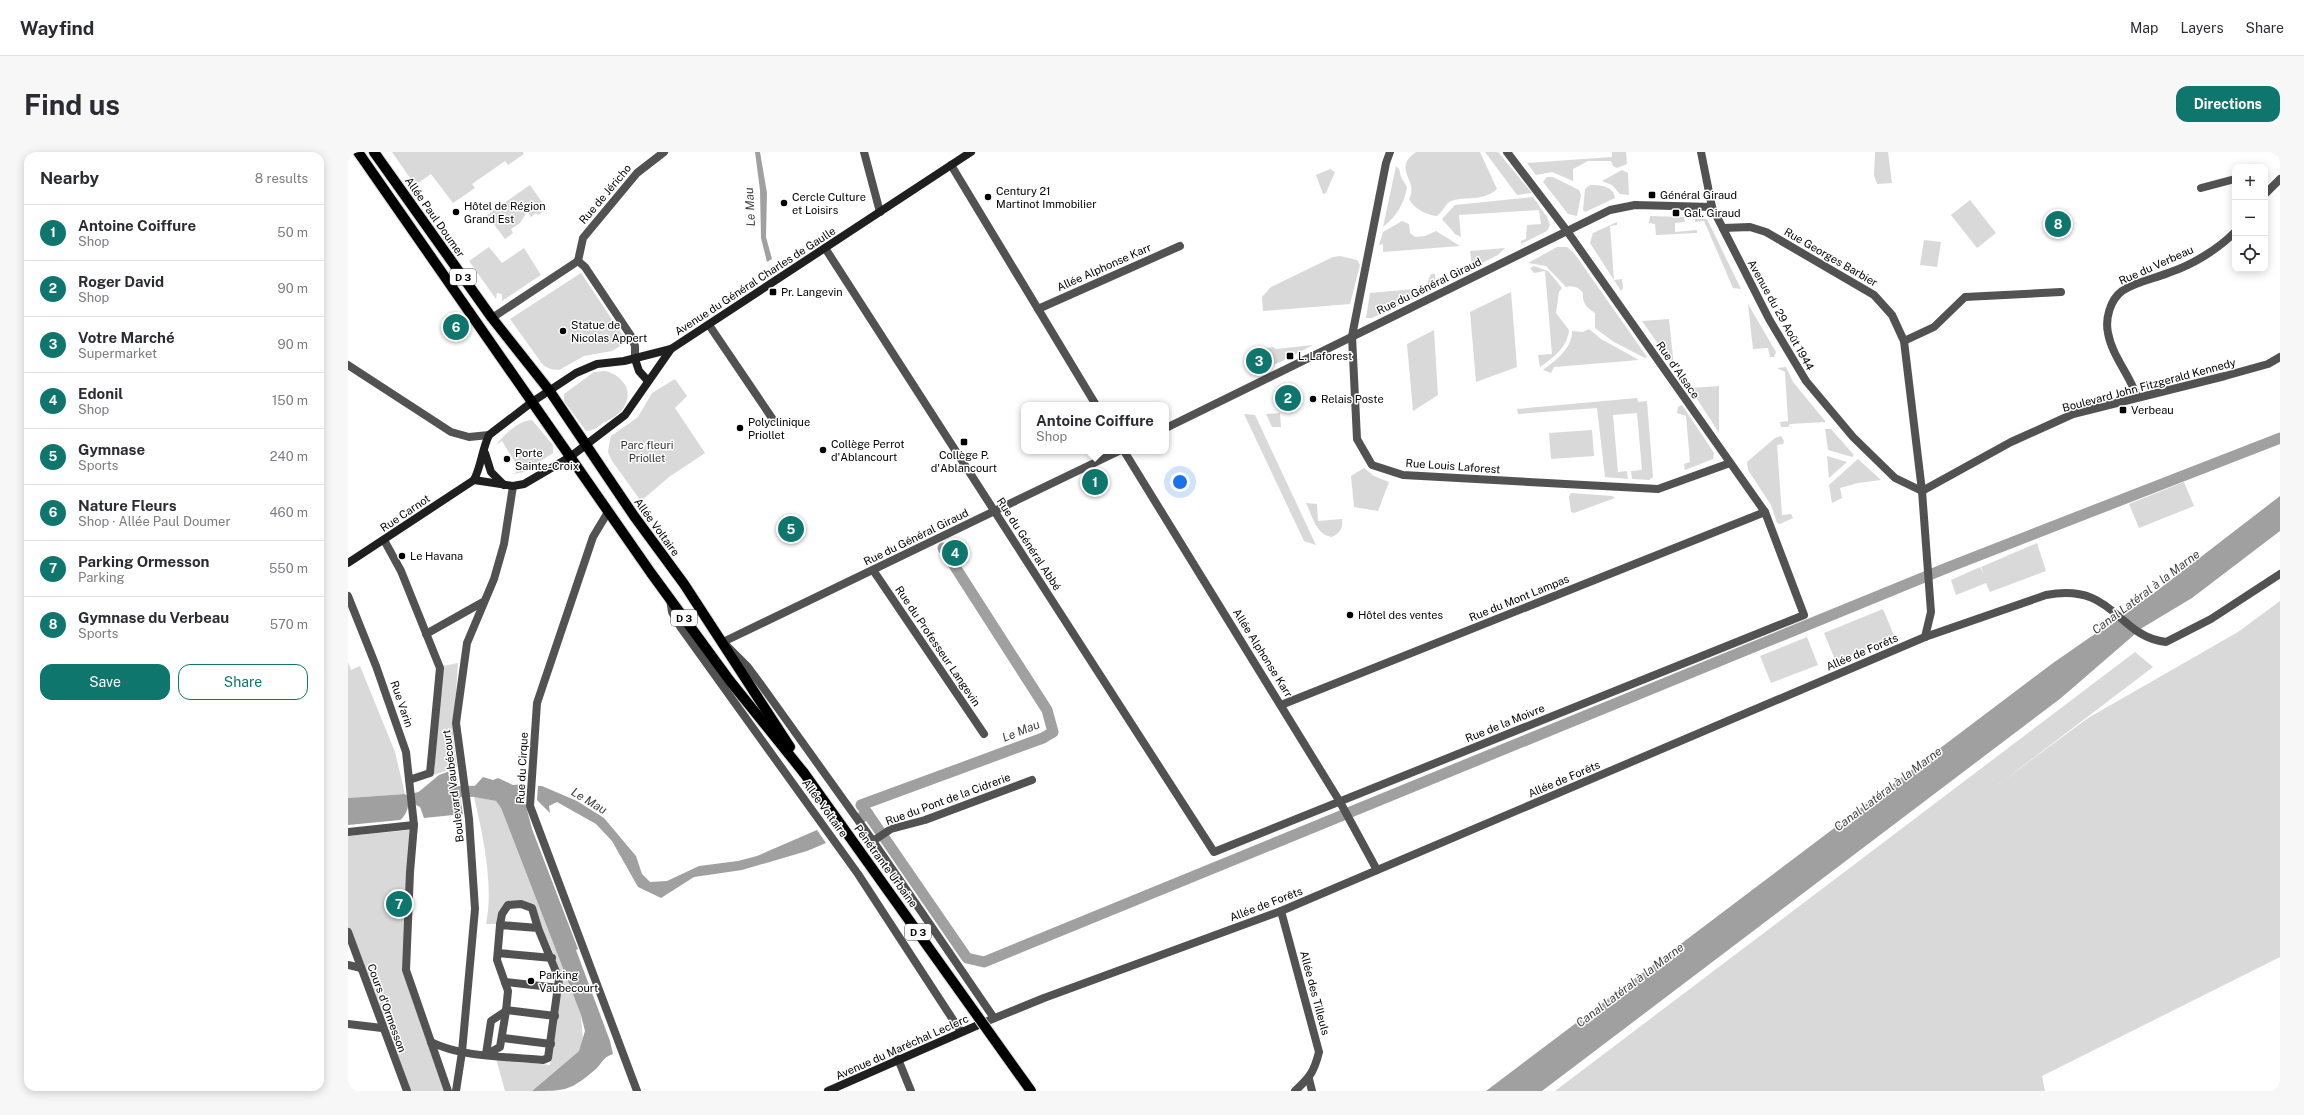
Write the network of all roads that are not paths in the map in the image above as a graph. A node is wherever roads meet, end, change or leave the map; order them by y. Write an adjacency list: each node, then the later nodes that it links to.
1 (358, 152): 35 (main road, D 3)
2 (374, 152): 24 (main road, Allée Paul Doumer / D 3)
3 (664, 152): 21 (street, Rue de Jéricho)
4 (864, 152): 15 (street)
5 (971, 152): 9 (main road, Avenue du Général Charles de Gaulle)
6 (1390, 152): 26 (street, Rue Louis Laforest)
7 (1507, 152): 17 (street, Rue d'Alsace)
8 (1701, 152): 14 (street, Avenue du 29 Août 1944)
9 (951, 165): 15 (main road, Avenue du Général Charles de Gaulle); 23 (street)
10 (2280, 179): 13 (street)
11 (2232, 180): 12 (street)
12 (2201, 188)
13 (2268, 188)
14 (1712, 207): 16 (street, Avenue du 29 Août 1944); 17 (street, Rue du Général Giraud)
15 (880, 212): 20 (main road, Avenue du Général Charles de Gaulle)
16 (1723, 228): 27 (street, Rue Georges Barbier); 48 (street, Avenue du 29 Août 1944)
17 (1567, 231): 26 (street, Rue du Général Giraud); 45 (street, Rue d'Alsace)
18 (2232, 235): 34 (street, Rue du Verbeau)
19 (1180, 246): 23 (street, Allée Alphonse Karr)
20 (825, 248): 25 (main road, Avenue du Général Charles de Gaulle); 49 (street, Rue du Général Abbé)
21 (578, 261): 24 (street); 30 (street)
22 (2061, 292): 27 (street)
23 (1038, 309): 36 (street)
24 (492, 318): 33 (main road, Allée Paul Doumer / D 3)
25 (709, 325): 28 (main road, Avenue du Général Charles de Gaulle); 37 (street)
26 (1352, 336): 38 (street, Rue du Général Giraud); 45 (street, Rue Louis Laforest)
27 (1904, 341): 48 (street, Rue Georges Barbier)
28 (671, 350): 30 (main road, Avenue du Général Charles de Gaulle); 32 (main road, Avenue du Général Charles de Gaulle)
29 (2280, 356): 34 (street, Boulevard John Fitzgerald Kennedy)
30 (635, 359): 32 (main road); 33 (main road, Avenue du Général Charles de Gaulle)
31 (348, 364): 39 (street)
32 (648, 381): 40 (main road, Avenue du Général Charles de Gaulle)
33 (549, 390): 35 (main road, Avenue du Général Charles de Gaulle); 40 (main road, D 3)
34 (2137, 397): 48 (street, Boulevard John Fitzgerald Kennedy)
35 (532, 402): 39 (main road, Avenue du Général Charles de Gaulle); 44 (main road, D 3)
36 (1094, 402)
37 (774, 421)
38 (1169, 427)
39 (489, 435): 41 (main road)
40 (586, 445): 44 (main road, Avenue du Général Charles de Gaulle); 62 (main road, Allée Voltaire / D 3)
41 (484, 446): 46 (main road); 47 (main road)
42 (1113, 454): 49 (street, Rue du Général Giraud)
43 (1126, 454): 63 (street, Allée Alphonse Karr)
44 (570, 457): 47 (main road, Avenue du Général Charles de Gaulle); 50 (main road, Allée Voltaire / D 3)
45 (1730, 463): 51 (street, Rue d'Alsace)
46 (474, 480): 47 (main road); 52 (main road, Rue Carnot)
47 (508, 485): 58 (street, Boulevard Vaubécourt)
48 (1922, 491): 61 (street)
49 (994, 511): 54 (street, Rue du Général Giraud); 72 (street, Rue du Général Abbé)
50 (608, 512): 57 (main road, Allée Voltaire / D 3); 103 (street, Rue du Cirque)
51 (1766, 512): 59 (street, Rue d'Alsace); 63 (street, Rue du Mont Lampas)
52 (384, 540): 53 (main road, Rue Carnot); 60 (street)
53 (348, 562)
54 (873, 570): 62 (street, Rue du Général Giraud); 64 (street, Rue du Professeur Langevin)
55 (2280, 574): 61 (street, Allée de Forêts)
56 (348, 596): 66 (street, Rue Varin)
57 (670, 599): 65 (main road, Allée Voltaire / D 3); 90 (street, Allée Voltaire)
58 (483, 602): 60 (street); 94 (street, Boulevard Vaubécourt)
59 (1804, 615): 68 (street, Rue de la Moivre)
60 (426, 634): 66 (street)
61 (1925, 637): 73 (street, Allée de Forêts)
62 (723, 642): 65 (main road, Allée Voltaire / D 3); 71 (street, Allée Voltaire)
63 (1282, 704): 68 (street, Allée Alphonse Karr)
64 (984, 734)
65 (804, 773): 106 (main road, Pénétrante Urbaine / D 3, bridge)
66 (409, 780): 69 (street, Rue Varin)
67 (1032, 780): 71 (street, Rue du Pont de la Cidrerie)
68 (1341, 803): 72 (street, Rue de la Moivre); 73 (street, Allée Alphonse Karr)
69 (414, 825): 70 (street); 92 (street)
70 (348, 832)
71 (876, 839): 86 (street, Allée Voltaire)
72 (1214, 852)
73 (1377, 870): 74 (street, Allée de Forêts)
74 (1281, 911): 86 (street, Allée de Forêts); 99 (street, Allée des Tilleuls)
75 (500, 925): 76 (street); 76 (street); 78 (street)
76 (538, 928): 79 (street)
77 (348, 932): 81 (street, Cours d'Ormesson)
78 (498, 953): 79 (street); 82 (street)
79 (552, 958): 83 (street)
80 (348, 965): 81 (street)
81 (361, 968): 89 (street, Cours d'Ormesson)
82 (505, 982): 83 (street); 84 (street)
83 (559, 988): 85 (street)
84 (506, 1010): 85 (street); 91 (street); 95 (street)
85 (555, 1016): 93 (street)
86 (994, 1018): 87 (street, Allée de Forêts)
87 (985, 1022): 90 (main road, Avenue du Maréchal Leclerc)
88 (348, 1024): 89 (street)
89 (382, 1028): 100 (street, Cours d'Ormesson)
90 (961, 1032): 98 (main road, Avenue du Maréchal Leclerc)
91 (502, 1039): 93 (street); 95 (street); 96 (street)
92 (431, 1042): 94 (street); 97 (street)
93 (551, 1044): 96 (street)
94 (462, 1052): 95 (street); 97 (street); 102 (street, Boulevard Vaubécourt)
95 (486, 1054): 96 (street)
96 (507, 1056)
97 (436, 1057): 101 (street)
98 (898, 1059): 104 (main road, Avenue du Maréchal Leclerc); 105 (street)
99 (1309, 1079): 107 (street, Allée des Tilleuls); 108 (street)
100 (407, 1091)
101 (448, 1091)
102 (456, 1091)
103 (637, 1091)
104 (828, 1091)
105 (911, 1091)
106 (1031, 1091)
107 (1296, 1091)
108 (1312, 1091)

